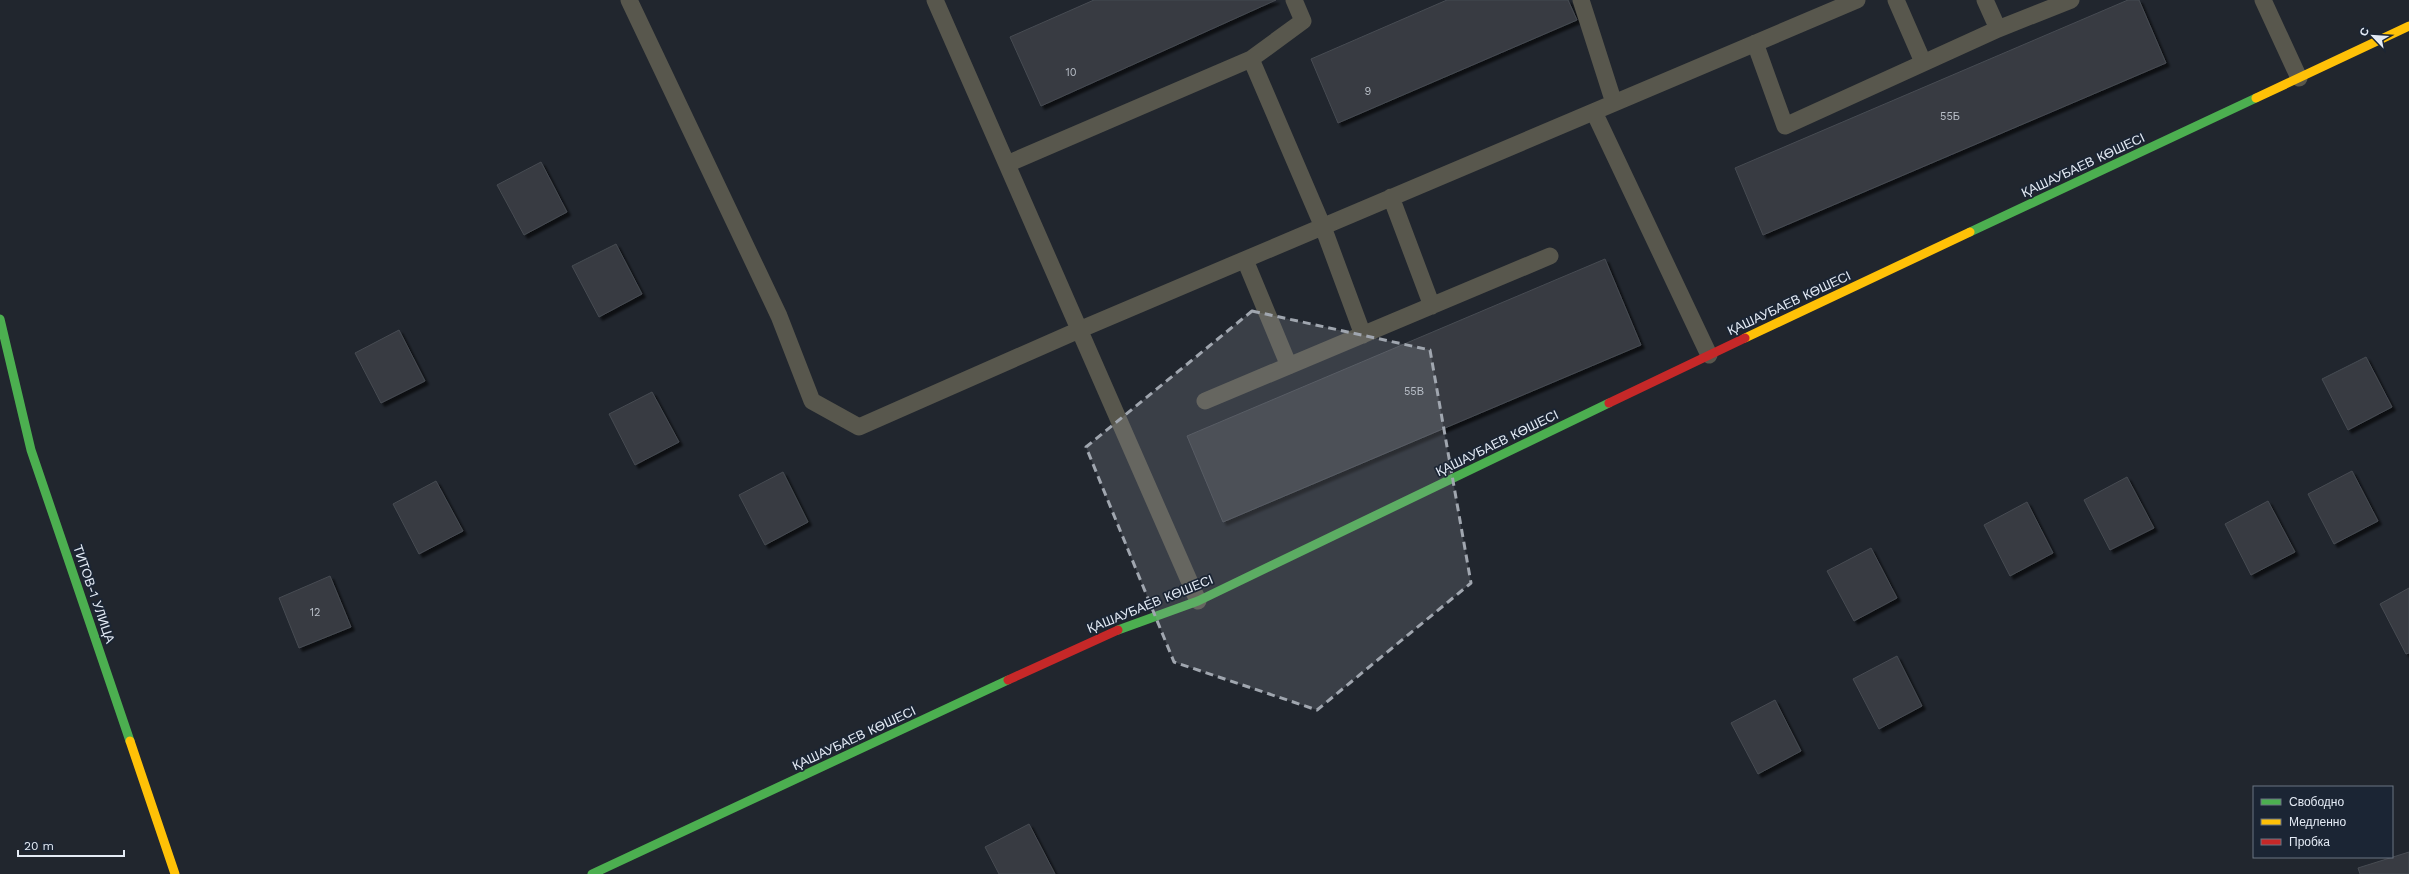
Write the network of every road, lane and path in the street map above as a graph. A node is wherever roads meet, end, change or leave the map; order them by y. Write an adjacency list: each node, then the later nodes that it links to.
1 (629, 0): 25 (lane)
2 (935, 0): 18 (lane)
3 (1294, 0): 13 (lane)
4 (1581, 0): 16 (lane)
5 (1857, 0): 12 (lane)
6 (1896, 0): 14 (lane)
7 (1985, 0): 11 (lane)
8 (2071, 0): 11 (lane)
9 (2264, 0): 15 (lane)
10 (2409, 26): 15 (street, ҚАШАУБАЕВ КӨШЕСІ)
11 (1998, 28): 14 (lane)
12 (1755, 43): 14 (lane); 16 (lane)
13 (1251, 60): 18 (lane); 20 (lane)
14 (1923, 62)
15 (2299, 78): 27 (street, ҚАШАУБАЕВ КӨШЕСІ)
16 (1614, 103): 17 (lane)
17 (1594, 112): 19 (lane); 27 (lane)
18 (1007, 164): 25 (lane)
19 (1391, 198): 20 (lane); 23 (lane)
20 (1323, 227): 22 (lane); 26 (lane)
21 (1550, 256): 23 (lane)
22 (1245, 260): 25 (lane); 28 (lane)
23 (1432, 306): 26 (lane)
24 (0, 319): 31 (street, ТИТОВ-1 УЛИЦА)
25 (1079, 330): 30 (lane)
26 (1364, 334): 28 (lane)
27 (1709, 355): 30 (street, ҚАШАУБАЕВ КӨШЕСІ)
28 (1289, 366): 29 (lane)
29 (1205, 401)
30 (1198, 602): 32 (street, ҚАШАУБАЕВ КӨШЕСІ)
31 (175, 874)
32 (592, 874)

